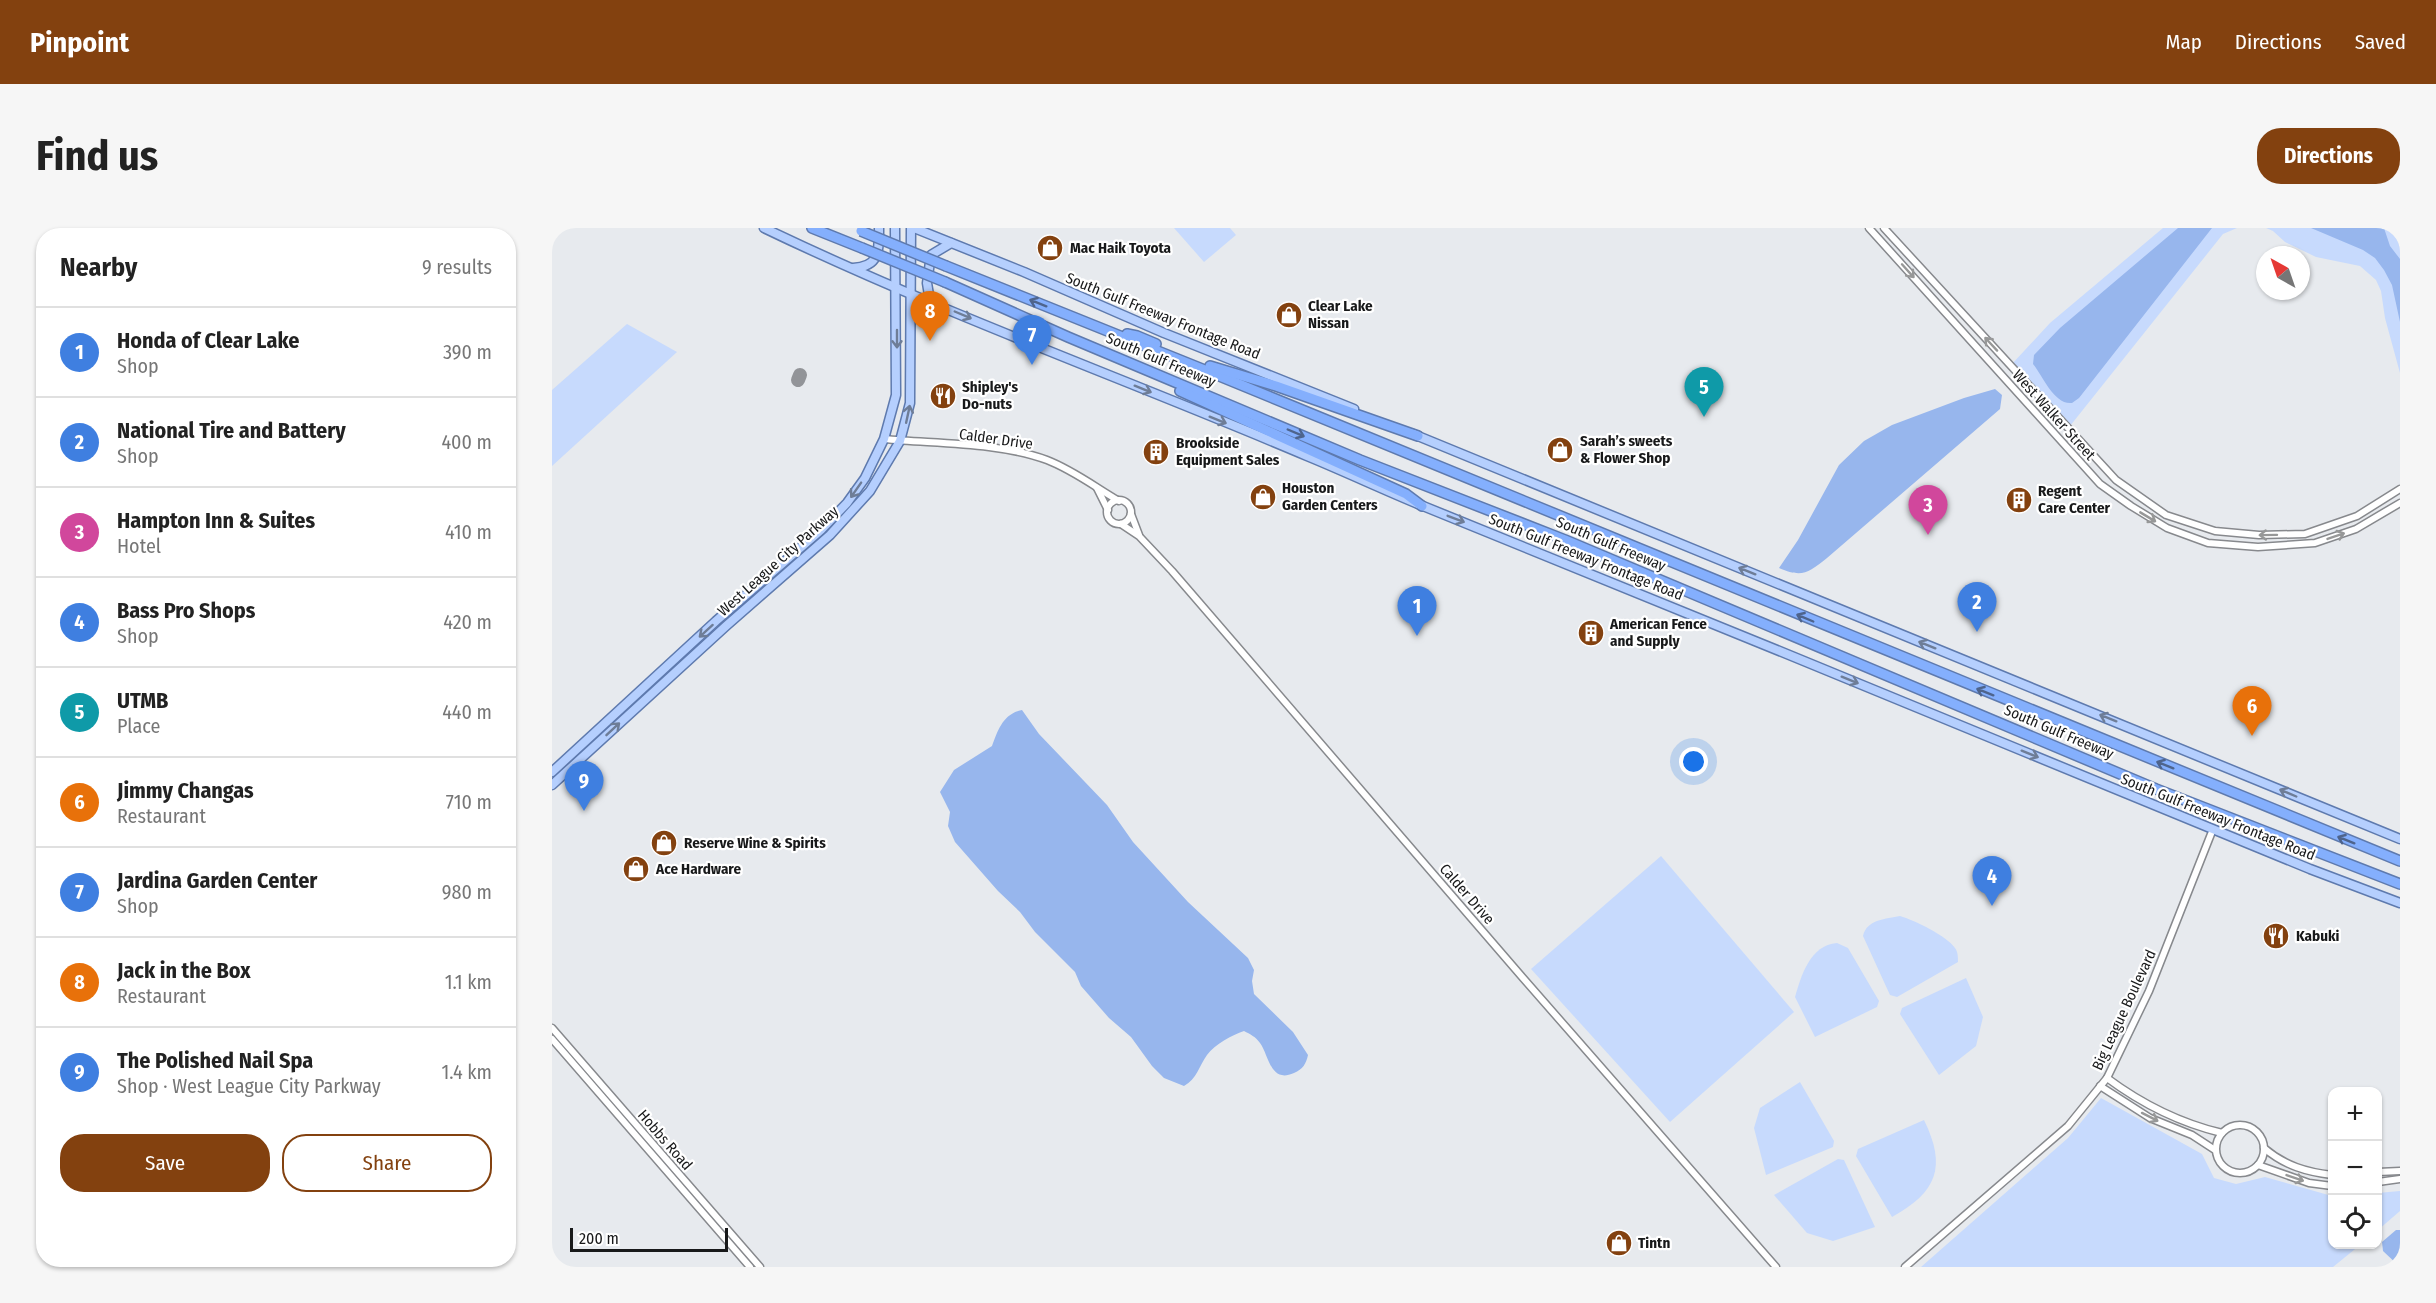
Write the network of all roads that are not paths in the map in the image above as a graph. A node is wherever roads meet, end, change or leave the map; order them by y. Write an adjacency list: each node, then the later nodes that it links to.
1 (764, 228): 10 (main road, South Gulf Freeway Frontage Road)
2 (812, 228): 14 (highway, South Gulf Freeway, bridge)
3 (879, 228): 10 (main road)
4 (895, 228): 11 (main road, West League City Parkway)
5 (912, 228): 9 (main road, South Gulf Freeway Frontage Road); 12 (main road, West League City Parkway)
6 (1869, 228): 22 (street, West Walker Street, one-way to 22)
7 (1884, 228): 20 (street, West Walker Street, one-way to 7)
8 (858, 229): 15 (highway, South Gulf Freeway, one-way to 8, bridge)
9 (951, 243): 13 (main road); 16 (main road, South Gulf Freeway Frontage Road)
10 (850, 268): 11 (main road, South Gulf Freeway Frontage Road)
11 (896, 287): 12 (main road, South Gulf Freeway Frontage Road); 17 (main road, West League City Parkway, one-way to 17)
12 (909, 292): 13 (main road, South Gulf Freeway Frontage Road); 18 (main road, West League City Parkway, one-way to 12)
13 (930, 301): 23 (main road, South Gulf Freeway Frontage Road, one-way to 23)
14 (1039, 324): 23 (highway); 36 (highway, South Gulf Freeway, one-way to 36)
15 (1112, 333): 16 (highway); 35 (highway, South Gulf Freeway, one-way to 15)
16 (1418, 436): 34 (main road, South Gulf Freeway Frontage Road, one-way to 16)
17 (884, 439): 18 (street, Calder Drive); 28 (main road, West League City Parkway, one-way to 28)
18 (900, 441): 19 (street, Calder Drive); 28 (main road, West League City Parkway)
19 (1097, 488): 21 (street, Calder Drive); 24 (street)
20 (2400, 489)
21 (1119, 501): 24 (street); 25 (street)
22 (2400, 503)
23 (1422, 506): 33 (main road, South Gulf Freeway Frontage Road, one-way to 33)
24 (1108, 510): 26 (street)
25 (1131, 514): 26 (street); 27 (street, Calder Drive)
26 (1121, 524): 27 (street, Calder Drive)
27 (1139, 536): 54 (street, Calder Drive)
28 (653, 685): 29 (main road, West League City Parkway); 30 (main road, West League City Parkway, one-way to 28)
29 (588, 739): 30 (main road); 31 (main road, West League City Parkway)
30 (592, 748): 32 (main road, West League City Parkway)
31 (552, 772)
32 (552, 785)
33 (2213, 829): 37 (main road, South Gulf Freeway Frontage Road); 40 (street, Big League Boulevard)
34 (2400, 839)
35 (2400, 861)
36 (2400, 885)
37 (2400, 903)
38 (552, 1028): 53 (street, Hobbs Road)
39 (552, 1039): 52 (street, Hobbs Road)
40 (2107, 1078): 41 (street, Big League Boulevard); 42 (street)
41 (2100, 1086): 44 (street, one-way to 44); 55 (street, Big League Boulevard)
42 (2222, 1132): 43 (street); 44 (street)
43 (2264, 1148): 45 (street); 48 (street)
44 (2215, 1150): 45 (street)
45 (2258, 1165): 51 (street, one-way to 51)
46 (2400, 1171): 47 (street)
47 (2382, 1172)
48 (2328, 1174)
49 (2400, 1179): 50 (street)
50 (2382, 1181)
51 (2328, 1185)
52 (750, 1267)
53 (760, 1267)
54 (1776, 1267)
55 (1905, 1267)

